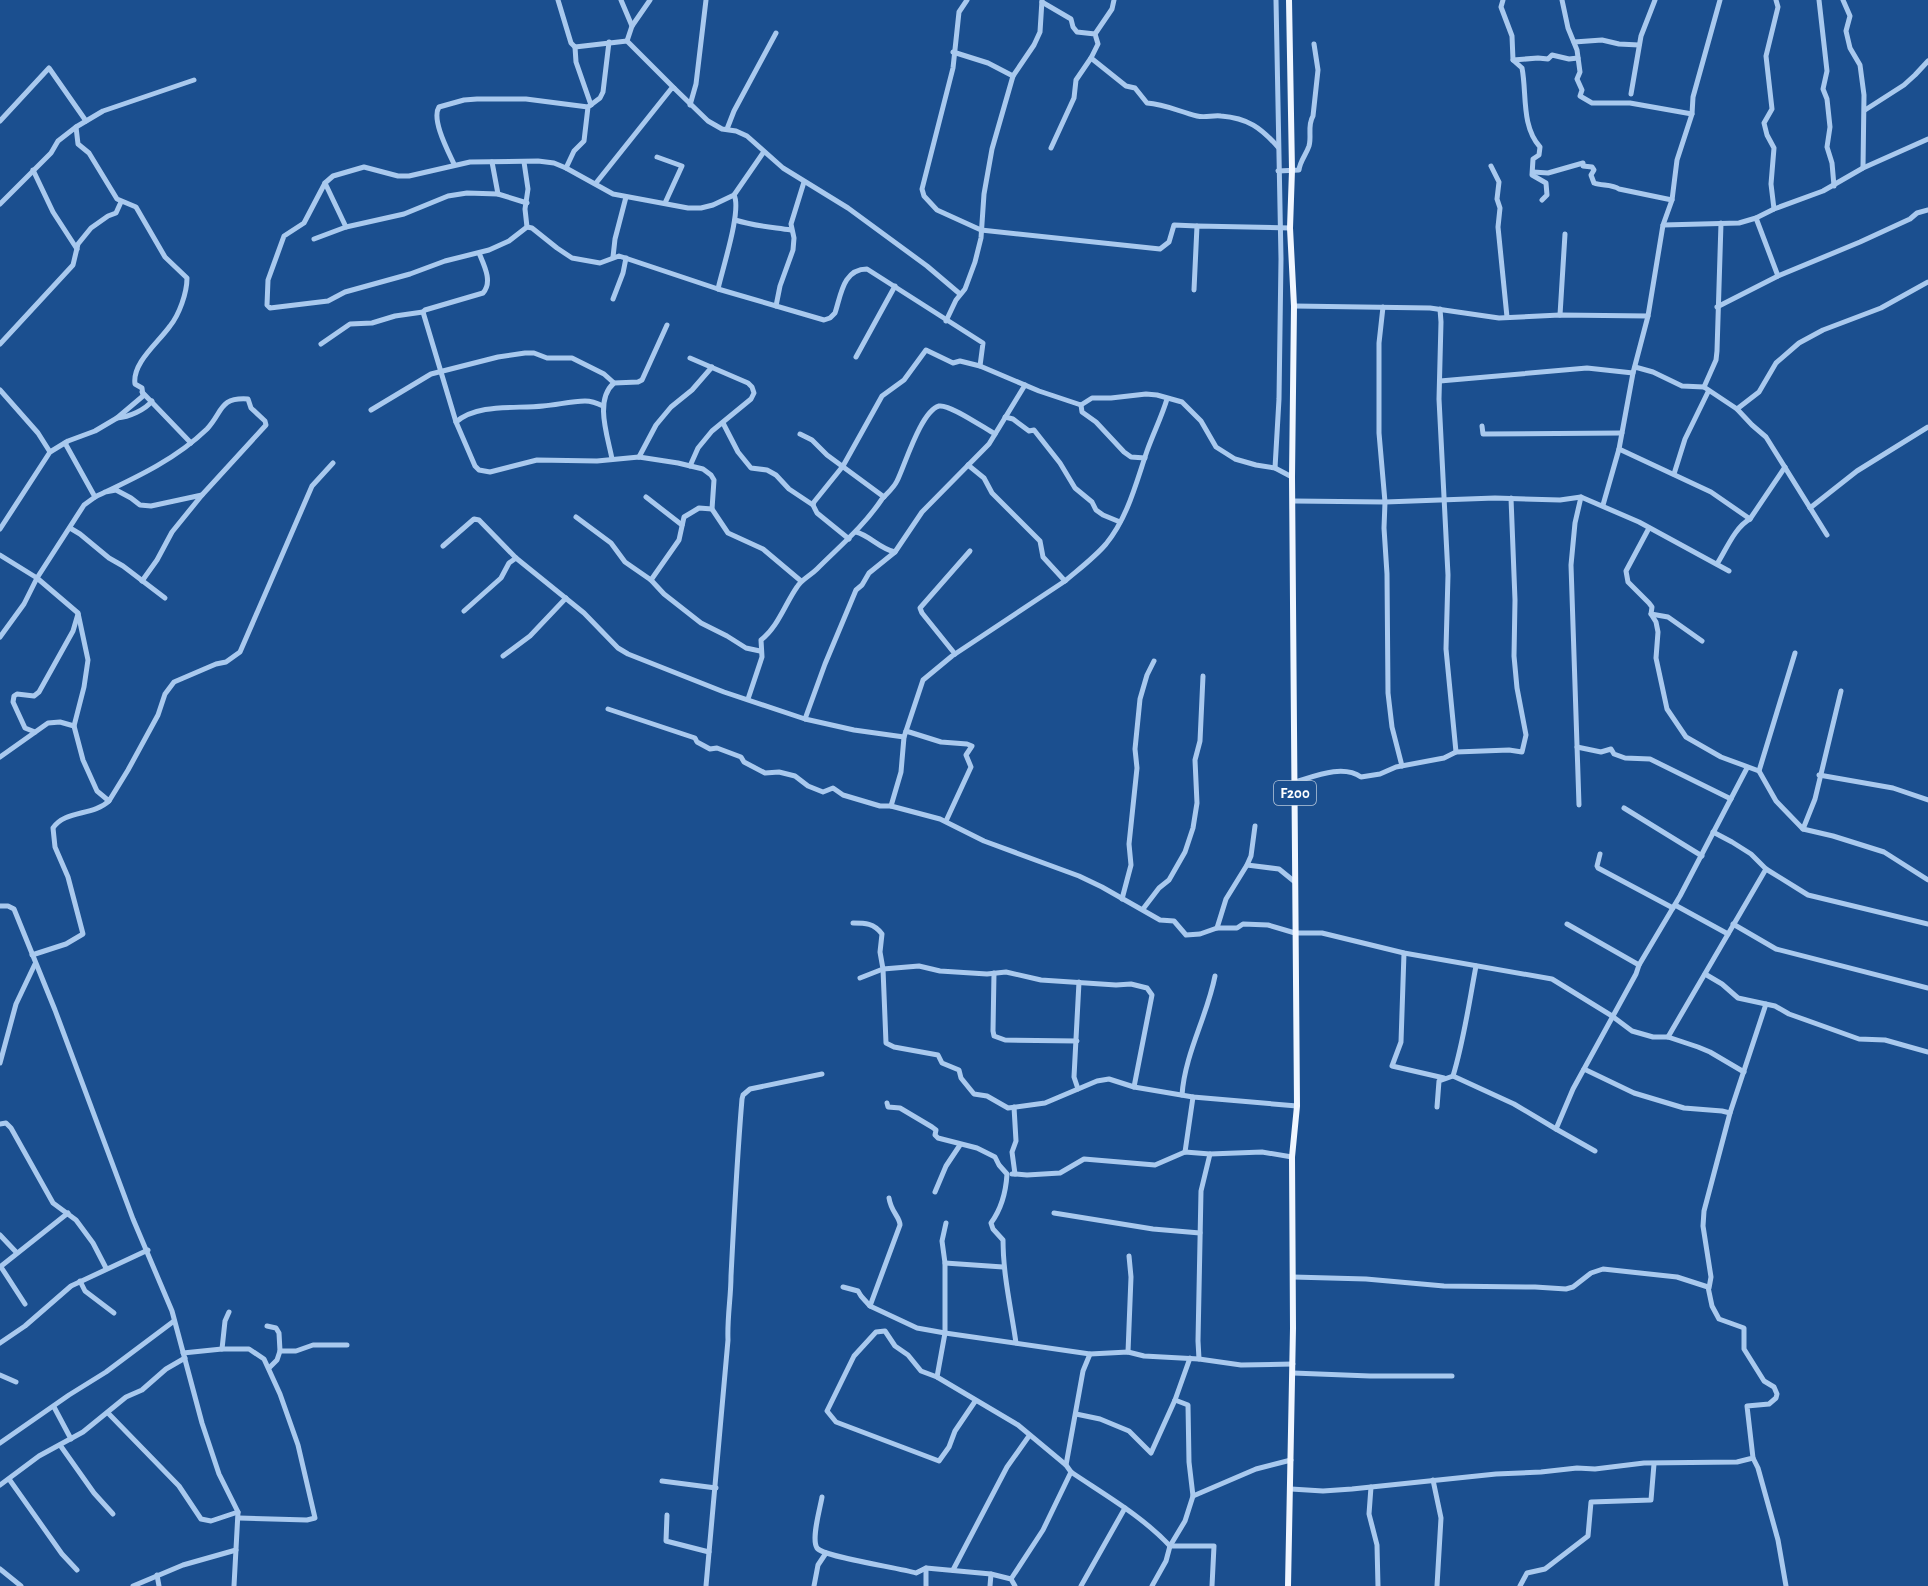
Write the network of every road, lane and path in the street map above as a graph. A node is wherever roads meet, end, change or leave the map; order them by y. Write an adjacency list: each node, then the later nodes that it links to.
1 (558, 0): 25 (street)
2 (621, 0): 17 (street)
3 (650, 0): 17 (street)
4 (706, 0): 35 (street)
5 (967, 0): 26 (street)
6 (1114, 0): 19 (street)
7 (1276, 0): 44 (street)
8 (1289, 0): 55 (main road, F200)
9 (1503, 0): 29 (street)
10 (1562, 0): 22 (street)
11 (1655, 0): 24 (street)
12 (1720, 0): 38 (street)
13 (1776, 0): 73 (street)
14 (1819, 0): 63 (street)
15 (1843, 0): 37 (street)
16 (1042, 1): 19 (street); 31 (street)
17 (632, 26): 20 (street)
18 (776, 33): 42 (street)
19 (1095, 34): 27 (street)
20 (627, 41): 21 (street); 33 (street)
21 (609, 42): 25 (street); 36 (street)
22 (1574, 42): 24 (street); 28 (street)
23 (1314, 44): 55 (street)
24 (1639, 45): 34 (street)
25 (575, 47): 36 (street)
26 (953, 52): 31 (street); 85 (street)
27 (1091, 58): 44 (street); 45 (street)
28 (1578, 58): 29 (street); 38 (street)
29 (1514, 60): 58 (street)
30 (1928, 61): 37 (street)
31 (1013, 76): 85 (street)
32 (194, 80): 40 (street)
33 (674, 88): 35 (street); 61 (street)
34 (1631, 94)
35 (690, 105): 42 (street)
36 (589, 106): 50 (street); 52 (street)
37 (1865, 110): 53 (street)
38 (1692, 114): 68 (street)
39 (0, 121): 40 (street)
40 (86, 121): 41 (street)
41 (76, 127): 54 (street); 69 (street)
42 (727, 129): 46 (street)
43 (1928, 139): 53 (street)
44 (1278, 147): 57 (street)
45 (1051, 148)
46 (763, 153): 59 (street); 65 (street)
47 (657, 157): 71 (street)
48 (492, 162): 49 (street); 50 (street); 64 (street)
49 (524, 162): 52 (street); 70 (street)
50 (454, 164): 60 (street)
51 (1491, 166): 107 (street)
52 (566, 168): 61 (street)
53 (1863, 168): 63 (street)
54 (33, 170): 72 (street); 88 (street)
55 (1292, 170): 57 (street); 83 (main road, F200)
56 (1558, 170): 58 (street); 62 (street); 68 (street)
57 (1278, 171): 80 (street)
58 (1533, 172): 62 (street)
59 (804, 182): 84 (street); 97 (street)
60 (325, 183): 81 (street); 89 (street)
61 (596, 183): 66 (street)
62 (1546, 183): 67 (street)
63 (1834, 186): 73 (street)
64 (498, 194): 70 (street); 81 (street)
65 (734, 195): 71 (street); 76 (street)
66 (626, 197): 71 (street); 90 (street)
67 (1542, 200)
68 (1672, 200): 78 (street)
69 (122, 202): 88 (street); 123 (street)
70 (527, 203): 82 (street)
71 (665, 203)
72 (0, 204)
73 (1774, 209): 75 (street)
74 (1928, 210): 92 (street)
75 (1756, 218): 77 (street); 92 (street)
76 (735, 220): 84 (street); 95 (street)
77 (1721, 223): 78 (street); 102 (street)
78 (1663, 225): 106 (street)
79 (1197, 226): 80 (street); 85 (street); 96 (street)
80 (1280, 226): 83 (street); 151 (street)
81 (346, 227): 87 (street)
82 (527, 227): 89 (street); 90 (street)
83 (1290, 228): 100 (main road, F200)
84 (791, 230): 99 (street)
85 (981, 230): 97 (street)
86 (1565, 234): 105 (street)
87 (314, 239)
88 (77, 249): 110 (street)
89 (479, 253): 104 (street)
90 (614, 257): 91 (street)
91 (626, 258): 95 (street); 98 (street)
92 (1778, 276): 102 (street)
93 (1928, 282): 128 (street)
94 (895, 286): 99 (street); 108 (street); 112 (street)
95 (718, 289): 99 (street)
96 (1194, 290)
97 (960, 294): 108 (street)
98 (613, 299)
99 (776, 306)
100 (1294, 306): 101 (street); 153 (main road, F200)
101 (1383, 307): 103 (street); 163 (street)
102 (1717, 307): 121 (street)
103 (1440, 309): 107 (street); 118 (street)
104 (423, 312): 111 (street); 117 (street)
105 (1560, 315): 106 (street); 107 (street)
106 (1648, 316): 116 (street)
107 (1507, 317)
108 (946, 321): 114 (street)
109 (667, 326): 119 (street)
110 (0, 344)
111 (321, 344)
112 (856, 357)
113 (690, 358): 115 (street)
114 (980, 366): 120 (street); 149 (street)
115 (712, 367): 133 (street); 143 (street)
116 (1634, 370): 118 (street); 121 (street); 136 (street)
117 (442, 371): 119 (street); 129 (street); 132 (street)
118 (1440, 381): 162 (street)
119 (614, 383): 127 (street)
120 (1025, 385): 126 (street); 130 (street)
121 (1706, 389): 128 (street); 152 (street)
122 (0, 390): 142 (street)
123 (142, 392): 125 (street); 131 (street)
124 (1167, 399): 126 (street); 144 (street); 151 (street)
125 (152, 401): 131 (street); 140 (street)
126 (1081, 405): 144 (street)
127 (603, 406): 132 (street); 145 (street)
128 (1737, 409): 150 (street)
129 (370, 410)
130 (1005, 417): 138 (street); 170 (street)
131 (117, 418): 139 (street)
132 (456, 422): 145 (street)
133 (723, 423): 148 (street); 164 (street)
134 (1482, 426): 136 (street)
135 (1928, 427): 166 (street)
136 (1622, 433): 141 (street)
137 (800, 434): 149 (street)
138 (996, 434): 147 (street); 158 (street)
139 (65, 443): 142 (street); 156 (street)
140 (191, 443): 154 (street); 155 (street)
141 (1619, 449): 152 (street); 165 (street)
142 (50, 452): 174 (street)
143 (639, 457): 145 (street); 148 (street)
144 (1145, 458): 170 (street)
145 (612, 459)
146 (333, 464): 220 (street)
147 (968, 465): 180 (street); 189 (street)
148 (690, 466): 167 (street)
149 (843, 466): 158 (street); 164 (street)
150 (1785, 467): 166 (street); 169 (street)
151 (1275, 468): 153 (street)
152 (1674, 474): 169 (street)
153 (1292, 477): 161 (main road, F200)
154 (105, 492): 155 (street); 156 (street)
155 (202, 495): 186 (street)
156 (95, 497): 172 (street)
157 (646, 497): 171 (street)
158 (884, 497): 175 (street)
159 (1581, 497): 160 (street); 165 (street); 210 (street)
160 (1511, 498): 162 (street); 211 (street)
161 (1294, 501): 163 (street); 217 (main road, F200)
162 (1444, 501): 163 (street); 211 (street)
163 (1385, 502): 213 (street)
164 (813, 505): 177 (street)
165 (1603, 505): 173 (street)
166 (1810, 508): 176 (street)
167 (711, 509): 171 (street); 188 (street)
168 (576, 517): 187 (street)
169 (1750, 519): 183 (street)
170 (1120, 522): 189 (street)
171 (682, 525): 187 (street)
172 (70, 528): 185 (street); 186 (street)
173 (1649, 528): 183 (street); 194 (street)
174 (0, 529)
175 (856, 532): 177 (street); 180 (street)
176 (1827, 535)
177 (849, 539): 188 (street)
178 (443, 546): 182 (street)
179 (970, 551): 199 (street)
180 (895, 552): 206 (street)
181 (0, 555): 185 (street)
182 (516, 558): 191 (street); 192 (street)
183 (1717, 564): 184 (street)
184 (1729, 571)
185 (37, 578): 193 (street); 195 (street)
186 (142, 580): 190 (street)
187 (651, 580): 197 (street)
188 (801, 581): 197 (street)
189 (1065, 581): 199 (street)
190 (165, 598)
191 (566, 598): 200 (street); 204 (street)
192 (464, 611)
193 (78, 613): 207 (street); 208 (street)
194 (1651, 614): 196 (street); 214 (street)
195 (0, 637)
196 (1702, 641)
197 (760, 651): 204 (street)
198 (1795, 653): 215 (street)
199 (955, 654): 209 (street)
200 (503, 656)
201 (1154, 661): 234 (street)
202 (1203, 676): 237 (street)
203 (1841, 691): 216 (street)
204 (748, 699): 206 (street)
205 (608, 709): 222 (street)
206 (806, 719): 209 (street)
207 (74, 726): 208 (street); 220 (street)
208 (35, 732): 212 (street)
209 (905, 734): 222 (street); 224 (street)
210 (1577, 747): 218 (street); 221 (street)
211 (1456, 752): 213 (street)
212 (0, 757)
213 (1402, 766): 217 (street)
214 (1747, 768): 215 (street); 218 (street)
215 (1758, 771): 226 (street)
216 (1820, 775): 219 (street); 226 (street)
217 (1295, 782): 233 (main road, F200)
218 (1731, 799): 227 (street)
219 (1928, 800)
220 (109, 801): 246 (street)
221 (1579, 805)
222 (891, 806): 224 (street)
223 (1624, 808): 229 (street)
224 (946, 821): 234 (street)
225 (1255, 826): 230 (street)
226 (1803, 829): 232 (street)
227 (1713, 831): 229 (street); 231 (street)
228 (1600, 854): 236 (street)
229 (1702, 856): 236 (street)
230 (1247, 865): 233 (street); 242 (street)
231 (1766, 868): 240 (street); 241 (street)
232 (1928, 880)
233 (1295, 882): 243 (main road, F200)
234 (1122, 899): 237 (street)
235 (0, 906): 246 (street)
236 (1674, 906): 244 (street); 248 (street)
237 (1143, 909): 242 (street)
238 (853, 923): 250 (street)
239 (1567, 924): 248 (street)
240 (1733, 924): 244 (street); 256 (street)
241 (1928, 924)
242 (1217, 928): 243 (street)
243 (1295, 933): 245 (street); 273 (main road, F200)
244 (1728, 934): 252 (street)
245 (1404, 953): 249 (street); 267 (street)
246 (32, 955): 247 (street)
247 (35, 964): 262 (street); 293 (street)
248 (1639, 965): 258 (street)
249 (1476, 966): 258 (street); 266 (street)
250 (884, 969): 251 (street); 254 (street); 274 (street)
251 (994, 974): 255 (street); 260 (street)
252 (1705, 974): 257 (street); 259 (street)
253 (1215, 976): 270 (street)
254 (860, 978)
255 (1079, 982): 260 (street); 268 (street)
256 (1928, 988)
257 (1766, 1004): 261 (street); 264 (street)
258 (1612, 1016): 259 (street); 263 (street)
259 (1668, 1037): 264 (street)
260 (1077, 1041): 269 (street)
261 (1928, 1052)
262 (0, 1063)
263 (1584, 1068): 276 (street); 278 (street)
264 (1744, 1072): 276 (street)
265 (822, 1074): 347 (street)
266 (1453, 1076): 267 (street); 278 (street)
267 (1444, 1078): 275 (street)
268 (1134, 1087): 269 (street); 270 (street)
269 (1078, 1089): 274 (street)
270 (1182, 1095): 271 (street)
271 (1193, 1097): 273 (street); 281 (street)
272 (887, 1103): 279 (street)
273 (1297, 1106): 283 (main road, F200)
274 (1014, 1107): 285 (street)
275 (1437, 1107)
276 (1730, 1113): 303 (street)
277 (0, 1124): 288 (street)
278 (1556, 1129): 280 (street)
279 (960, 1145): 284 (street); 286 (street)
280 (1595, 1151)
281 (1185, 1152): 282 (street); 285 (street)
282 (1210, 1154): 283 (street); 291 (street)
283 (1292, 1157): 300 (main road, F200)
284 (1007, 1174): 285 (street); 299 (street)
285 (1015, 1174)
286 (935, 1192)
287 (889, 1198): 305 (street)
288 (68, 1213): 294 (street); 298 (street)
289 (1054, 1213): 291 (street)
290 (946, 1223): 296 (street)
291 (1200, 1233): 320 (street)
292 (0, 1234): 294 (street)
293 (148, 1250): 298 (street); 308 (street)
294 (17, 1254): 297 (street)
295 (1129, 1256): 316 (street)
296 (945, 1263): 299 (street); 310 (street)
297 (0, 1267): 304 (street)
298 (106, 1268): 301 (street)
299 (1003, 1268): 312 (street)
300 (1293, 1277): 303 (street); 321 (main road, F200)
301 (80, 1281): 307 (street); 311 (street)
302 (843, 1287): 305 (street)
303 (1709, 1288): 337 (street)
304 (25, 1304)
305 (870, 1306): 310 (street)
306 (229, 1312): 314 (street)
307 (114, 1313)
308 (174, 1321): 318 (street); 330 (street)
309 (267, 1326): 315 (street)
310 (945, 1333): 312 (street); 326 (street)
311 (0, 1343)
312 (1016, 1343): 317 (street)
313 (347, 1345): 315 (street)
314 (222, 1349): 318 (street); 322 (street)
315 (279, 1351): 322 (street)
316 (1128, 1352): 317 (street); 319 (street)
317 (1090, 1354): 332 (street)
318 (184, 1356): 331 (street); 353 (street)
319 (1190, 1358): 320 (street); 329 (street)
320 (1199, 1359): 321 (street)
321 (1293, 1364): 323 (main road, F200)
322 (269, 1368): 353 (street)
323 (1293, 1373): 325 (street); 338 (main road, F200)
324 (0, 1375): 327 (street)
325 (1452, 1376)
326 (937, 1377): 328 (street); 328 (street)
327 (16, 1382)
328 (976, 1400): 333 (street)
329 (1175, 1400): 332 (street); 349 (street)
330 (54, 1407): 334 (street); 335 (street)
331 (108, 1413): 334 (street); 353 (street)
332 (1076, 1414): 340 (street)
333 (1029, 1436): 340 (street); 362 (street)
334 (70, 1439): 336 (street)
335 (0, 1443)
336 (60, 1445): 342 (street); 352 (street)
337 (1753, 1458): 339 (street); 382 (street)
338 (1291, 1460): 348 (main road, F200); 349 (street)
339 (1654, 1464): 343 (street); 381 (street)
340 (1066, 1465): 341 (street)
341 (1071, 1472): 351 (street); 365 (street)
342 (9, 1479): 345 (street); 361 (street)
343 (1433, 1480): 346 (street); 380 (street)
344 (662, 1481): 347 (street)
345 (0, 1485)
346 (1371, 1487): 348 (street); 379 (street)
347 (716, 1488): 357 (street)
348 (1291, 1489): 378 (main road, F200)
349 (1193, 1496): 355 (street)
350 (822, 1497): 358 (street)
351 (1125, 1508): 355 (street); 375 (street)
352 (113, 1514)
353 (238, 1515): 356 (street)
354 (667, 1515): 357 (street)
355 (1170, 1546): 376 (street); 377 (street)
356 (236, 1550): 364 (street); 369 (street)
357 (709, 1552): 370 (street)
358 (826, 1553): 359 (street); 371 (street)
359 (926, 1568): 362 (street); 372 (street)
360 (0, 1569): 366 (street)
361 (77, 1570)
362 (953, 1570): 363 (street)
363 (990, 1574): 365 (street); 373 (street)
364 (157, 1575): 367 (street); 368 (street)
365 (1011, 1579): 374 (street)
366 (21, 1586)
367 (133, 1586)
368 (159, 1586)
369 (234, 1586)
370 (706, 1586)
371 (814, 1586)
372 (926, 1586)
373 (990, 1586)
374 (1015, 1586)
375 (1081, 1586)
376 (1152, 1586)
377 (1212, 1586)
378 (1288, 1586)
379 (1378, 1586)
380 (1437, 1586)
381 (1520, 1586)
382 (1786, 1586)

